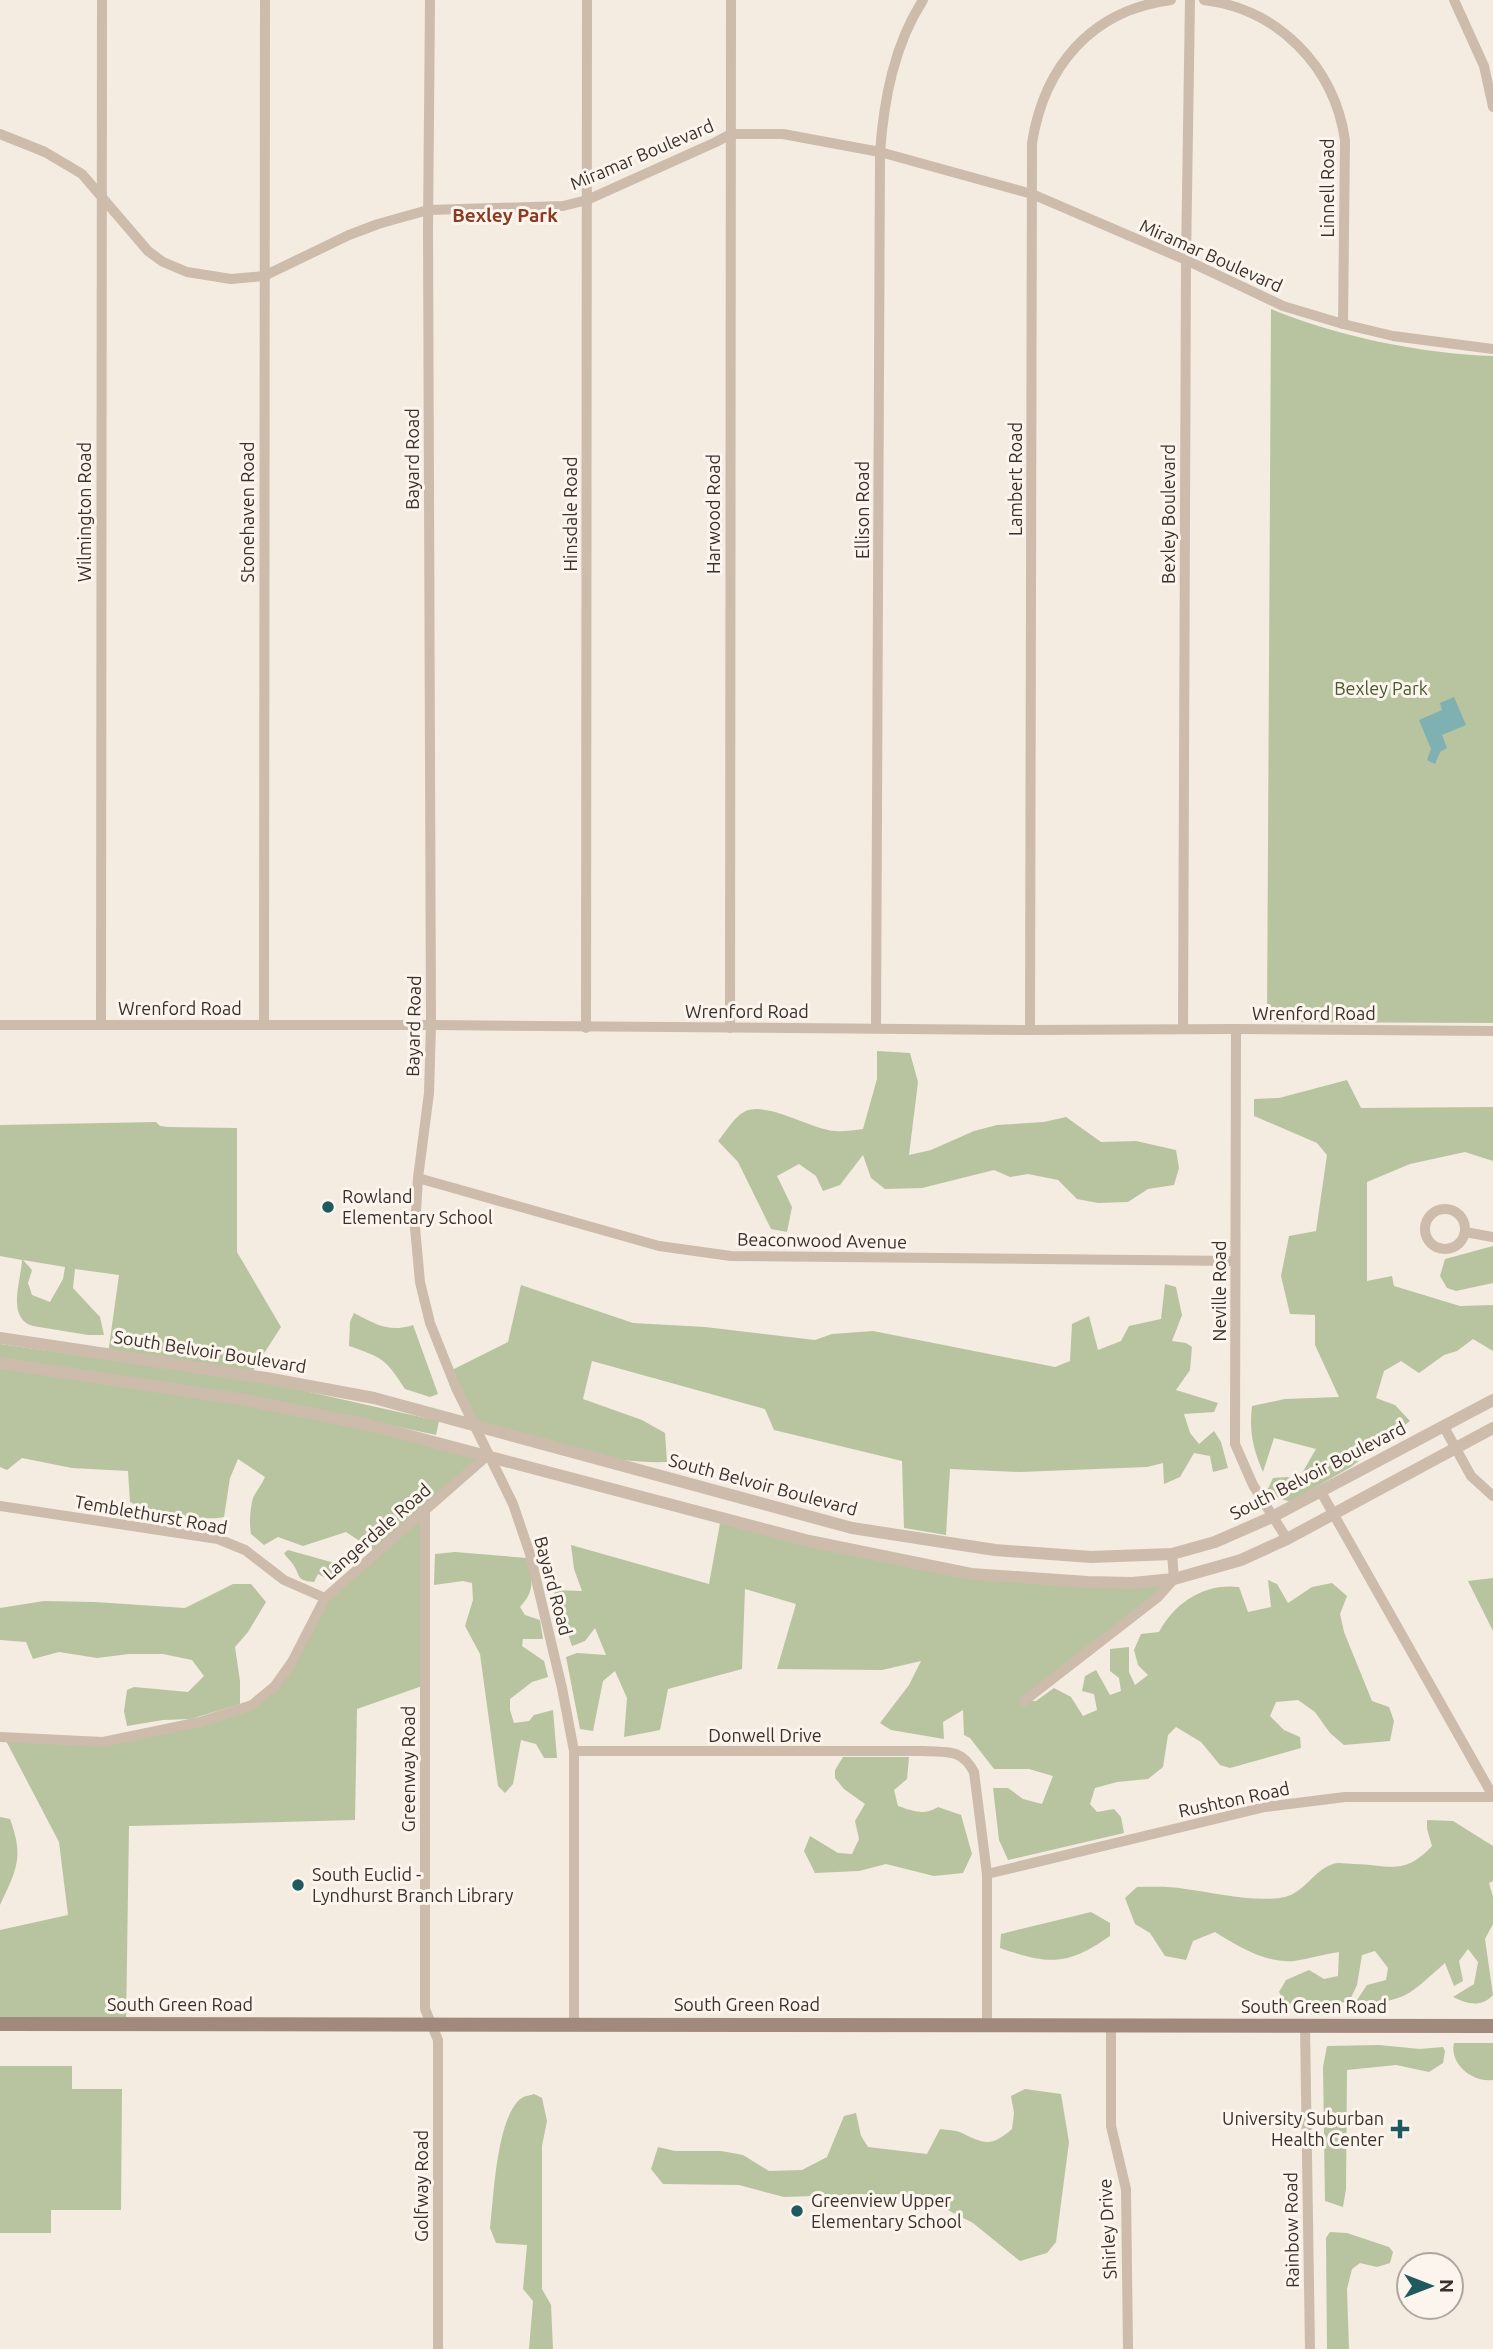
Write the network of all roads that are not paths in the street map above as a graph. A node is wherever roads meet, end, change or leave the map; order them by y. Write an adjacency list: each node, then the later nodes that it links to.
1 (102, 0): 15 (street, Wilmington Road)
2 (265, 0): 20 (street, Stonehaven Road)
3 (430, 0): 18 (street, Bayard Road)
4 (587, 0): 17 (street, Hinsdale Road)
5 (731, 0): 13 (street, Harwood Road)
6 (923, 0): 14 (street, Ellison Road)
7 (1171, 0): 16 (street, Lambert Road)
8 (1190, 0): 19 (street, Bexley Boulevard)
9 (1203, 0): 21 (street, Linnell Road)
10 (1454, 0): 11 (street)
11 (1493, 107)
12 (0, 134): 15 (street, Miramar Boulevard)
13 (730, 134): 14 (street, Miramar Boulevard); 17 (street, Miramar Boulevard); 28 (street, Harwood Road)
14 (880, 152): 16 (street, Miramar Boulevard); 29 (street, Ellison Road)
15 (101, 193): 20 (street, Miramar Boulevard); 23 (street, Wilmington Road)
16 (1032, 194): 19 (street, Miramar Boulevard); 32 (street, Lambert Road)
17 (587, 200): 18 (street, Miramar Boulevard); 27 (street, Hinsdale Road)
18 (428, 210): 20 (street, Miramar Boulevard); 26 (street, Bayard Road)
19 (1186, 260): 21 (street, Miramar Boulevard); 30 (street, Bexley Boulevard)
20 (264, 276): 25 (street, Stonehaven Road)
21 (1343, 324): 22 (street, Miramar Boulevard)
22 (1493, 349)
23 (101, 1024): 24 (street, Wrenford Road); 25 (street, Wrenford Road)
24 (0, 1025)
25 (264, 1025): 26 (street, Wrenford Road)
26 (431, 1025): 27 (street, Wrenford Road); 34 (street, Bayard Road)
27 (586, 1028): 28 (street, Wrenford Road)
28 (730, 1028): 29 (street, Wrenford Road)
29 (876, 1028): 32 (street, Wrenford Road)
30 (1183, 1029): 31 (street, Wrenford Road); 32 (street, Wrenford Road)
31 (1236, 1029): 33 (street, Wrenford Road); 37 (street, Neville Road)
32 (1030, 1031)
33 (1493, 1031)
34 (418, 1178): 37 (street, Beaconwood Avenue); 41 (street, Bayard Road)
35 (1465, 1232): 35 (street); 36 (street)
36 (1493, 1237)
37 (1235, 1261): 51 (street, Neville Road)
38 (0, 1338): 41 (street, South Belvoir Boulevard)
39 (0, 1363): 45 (street)
40 (1493, 1400): 42 (street, South Belvoir Boulevard)
41 (475, 1426): 45 (street, Bayard Road); 53 (street, South Belvoir Boulevard)
42 (1444, 1427): 44 (street); 46 (street, South Belvoir Boulevard)
43 (1493, 1428): 44 (street)
44 (1456, 1449): 47 (street); 50 (street)
45 (488, 1455): 49 (street, Langerdale Road); 54 (street); 58 (street, Bayard Road)
46 (1321, 1492): 50 (street); 51 (street, South Belvoir Boulevard)
47 (1493, 1496)
48 (0, 1506): 55 (street, Temblethurst Road)
49 (425, 1512): 55 (street, Langerdale Road); 63 (street, Greenway Road)
50 (1333, 1514): 52 (street); 59 (street)
51 (1272, 1517): 52 (street, Neville Road); 53 (street, South Belvoir Boulevard)
52 (1287, 1539): 54 (street)
53 (1172, 1554): 54 (street)
54 (1174, 1579): 56 (street)
55 (325, 1598): 57 (street, Langerdale Road)
56 (1024, 1701)
57 (0, 1737)
58 (573, 1751): 60 (street, Donwell Drive); 62 (street, Bayard Road)
59 (1493, 1796): 60 (street, Rushton Road)
60 (987, 1874): 64 (street)
61 (0, 2024): 63 (main road, South Green Road)
62 (574, 2024): 63 (main road, South Green Road); 64 (main road, South Green Road)
63 (433, 2025): 68 (street, Golfway Road)
64 (987, 2025): 65 (main road, South Green Road)
65 (1111, 2025): 67 (main road, South Green Road); 69 (street, Shirley Drive)
66 (1493, 2026): 67 (main road, South Green Road)
67 (1305, 2027): 70 (street, Rainbow Road)
68 (438, 2349)
69 (1128, 2349)
70 (1310, 2349)

